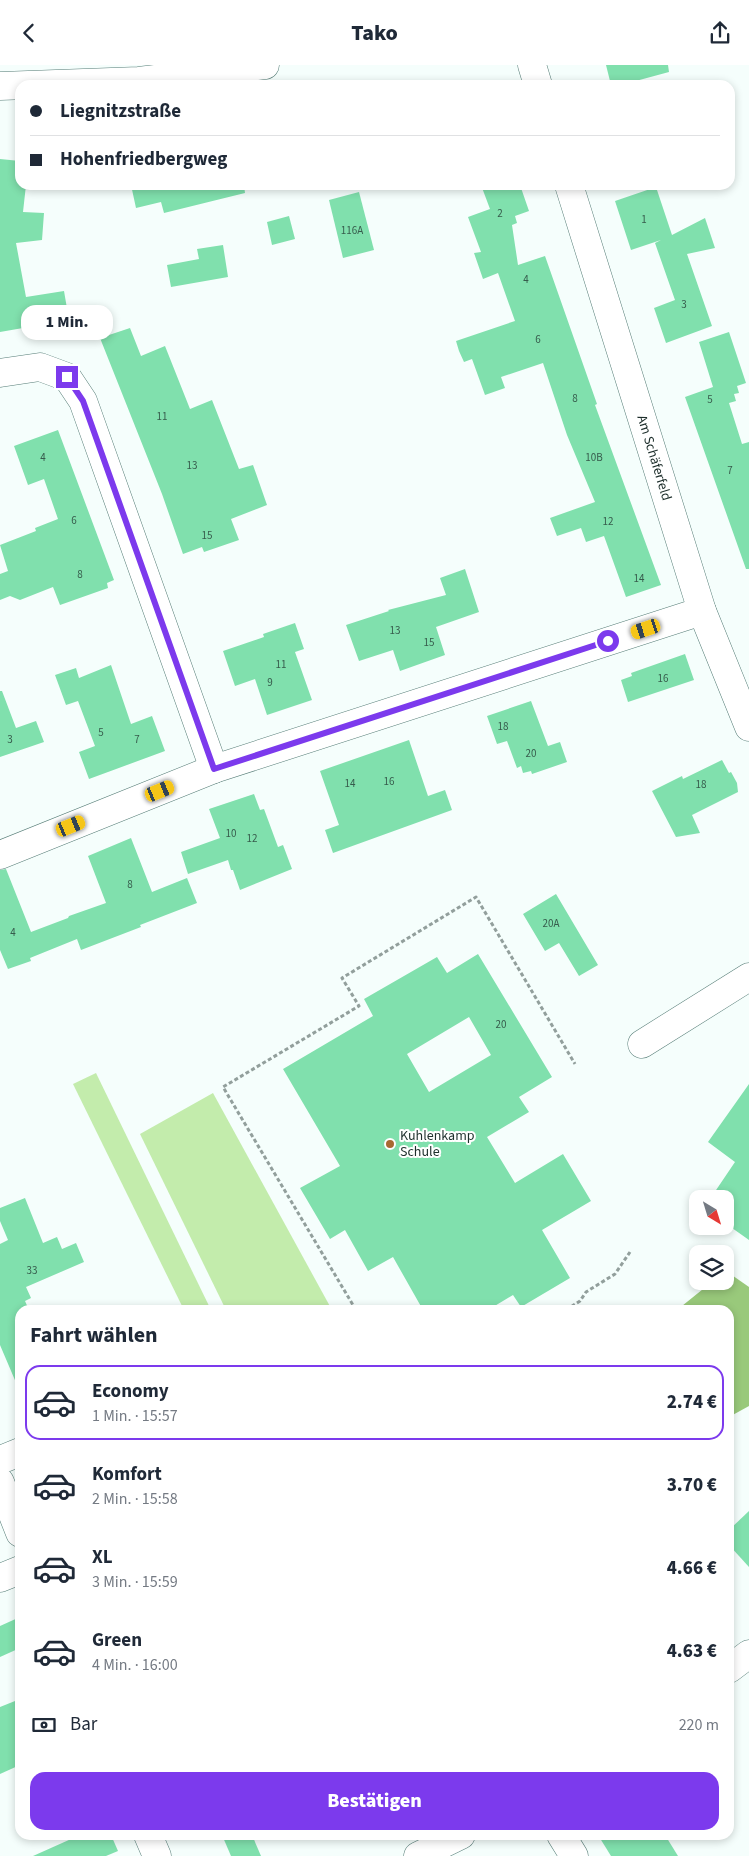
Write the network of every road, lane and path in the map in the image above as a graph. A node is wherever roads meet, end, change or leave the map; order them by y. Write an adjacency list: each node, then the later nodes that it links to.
1 (265, 65): 3 (street)
2 (532, 65): 4 (street)
3 (147, 80)
4 (536, 80)
5 (0, 85): 6 (street)
6 (15, 85)
7 (571, 190): 9 (street, Am Schäferfeld)
8 (0, 373): 11 (street)
9 (702, 611): 10 (street, Am Schäferfeld); 11 (street)
10 (749, 727)
11 (214, 769): 12 (street)
12 (0, 855)
13 (749, 977): 14 (street)
14 (642, 1044)
15 (575, 1063): 17 (path)
16 (630, 1252): 18 (path)
17 (353, 1305)
18 (574, 1305)
19 (15, 1454): 20 (street)
20 (0, 1461)
21 (0, 1482): 22 (street)
22 (15, 1520)
23 (15, 1572): 24 (street)
24 (0, 1577)
25 (749, 1653): 26 (street)
26 (734, 1665)
27 (150, 1840): 30 (street)
28 (451, 1840): 31 (street)
29 (564, 1840): 32 (street)
30 (157, 1856)
31 (418, 1856)
32 (574, 1856)

